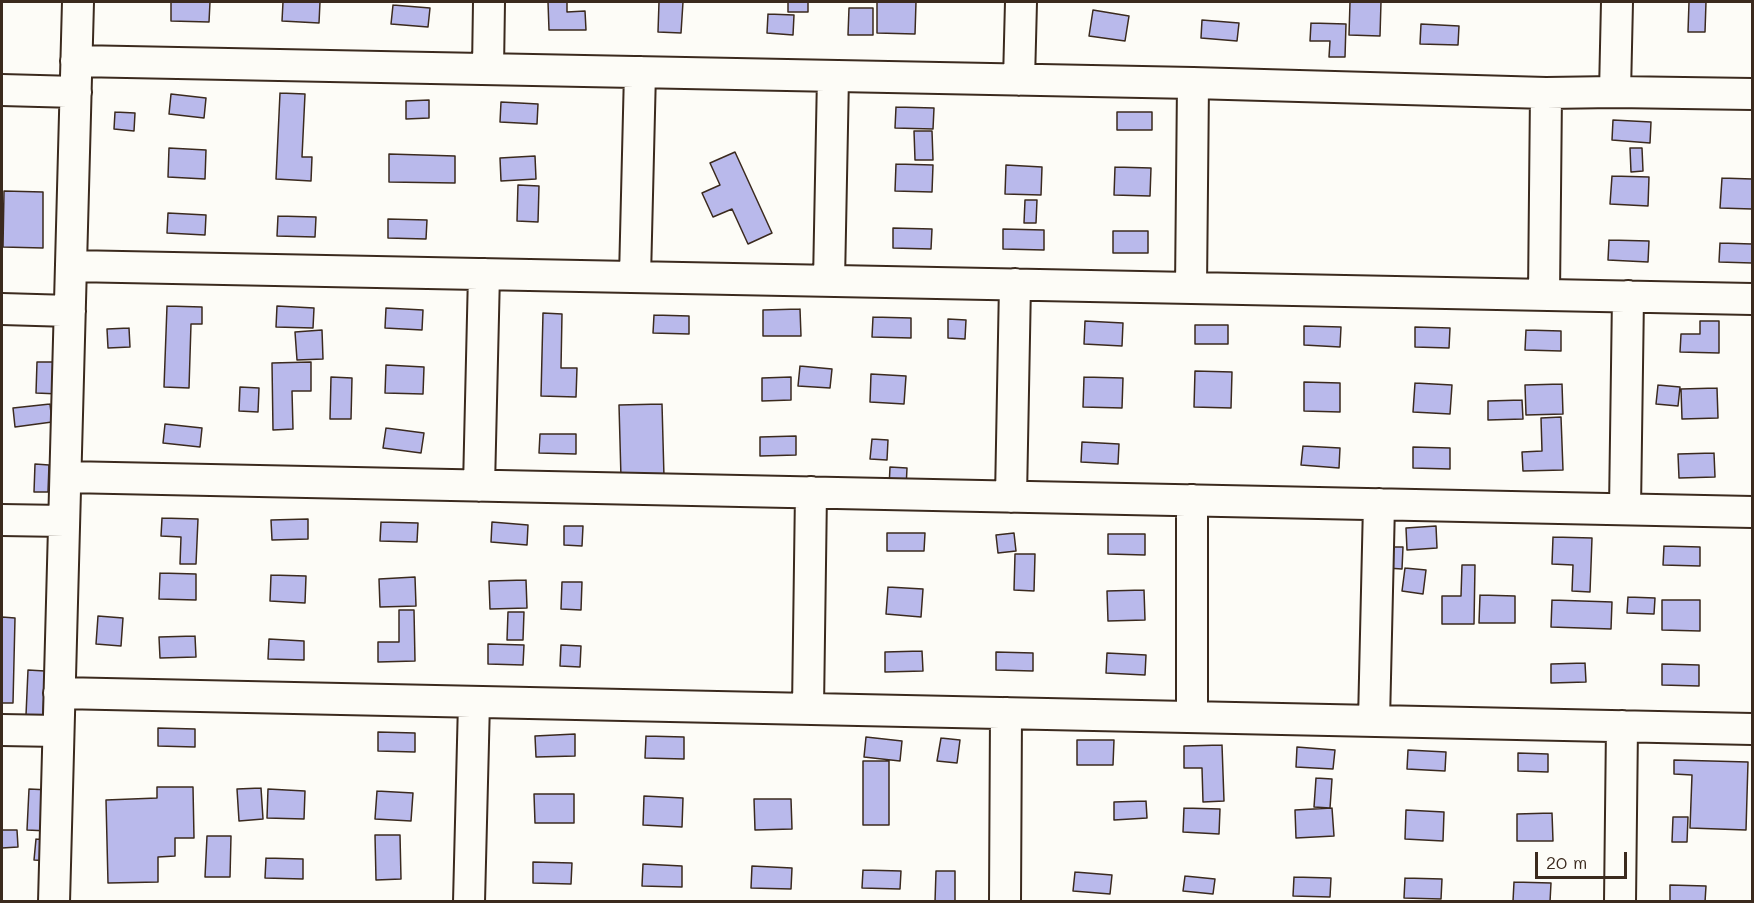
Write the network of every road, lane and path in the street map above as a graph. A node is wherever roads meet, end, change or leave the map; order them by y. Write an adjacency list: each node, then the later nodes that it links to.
1 (78, 2): 5 (street)
2 (489, 2): 6 (street)
3 (1021, 2): 9 (street)
4 (1617, 2): 13 (street)
5 (76, 61): 6 (street); 12 (street)
6 (488, 69): 7 (street)
7 (640, 72): 8 (street); 18 (street)
8 (833, 76): 9 (street); 19 (street)
9 (1019, 80): 10 (street)
10 (1193, 83): 14 (street); 21 (street)
11 (2, 90): 12 (street)
12 (76, 92): 16 (street)
13 (1615, 92): 14 (street); 15 (street)
14 (1546, 93): 22 (street)
15 (1752, 94)
16 (71, 266): 17 (street); 26 (street)
17 (484, 274): 18 (street); 28 (street)
18 (635, 277): 19 (street)
19 (829, 281): 20 (street)
20 (1015, 284): 21 (street); 30 (street)
21 (1191, 288): 22 (street)
22 (1544, 294): 23 (street)
23 (1628, 296): 24 (street); 33 (street)
24 (1752, 299)
25 (2, 309): 26 (street)
26 (70, 311): 27 (street)
27 (66, 477): 28 (street); 36 (street)
28 (479, 486): 29 (street)
29 (811, 492): 30 (street); 39 (street)
30 (1011, 497): 31 (street)
31 (1192, 500): 32 (street); 41 (street)
32 (1379, 504): 33 (street); 42 (street)
33 (1624, 509): 34 (street)
34 (1752, 512)
35 (2, 520): 36 (street)
36 (64, 521): 37 (street)
37 (59, 693): 38 (street); 46 (street)
38 (474, 702): 39 (street); 48 (street)
39 (808, 708): 40 (street)
40 (1006, 713): 41 (street); 49 (street)
41 (1192, 717): 42 (street)
42 (1374, 721): 43 (street)
43 (1622, 726): 44 (street); 50 (street)
44 (1752, 729)
45 (2, 730): 46 (street)
46 (58, 731): 47 (street)
47 (54, 902)
48 (469, 902)
49 (1005, 902)
50 (1620, 902)

